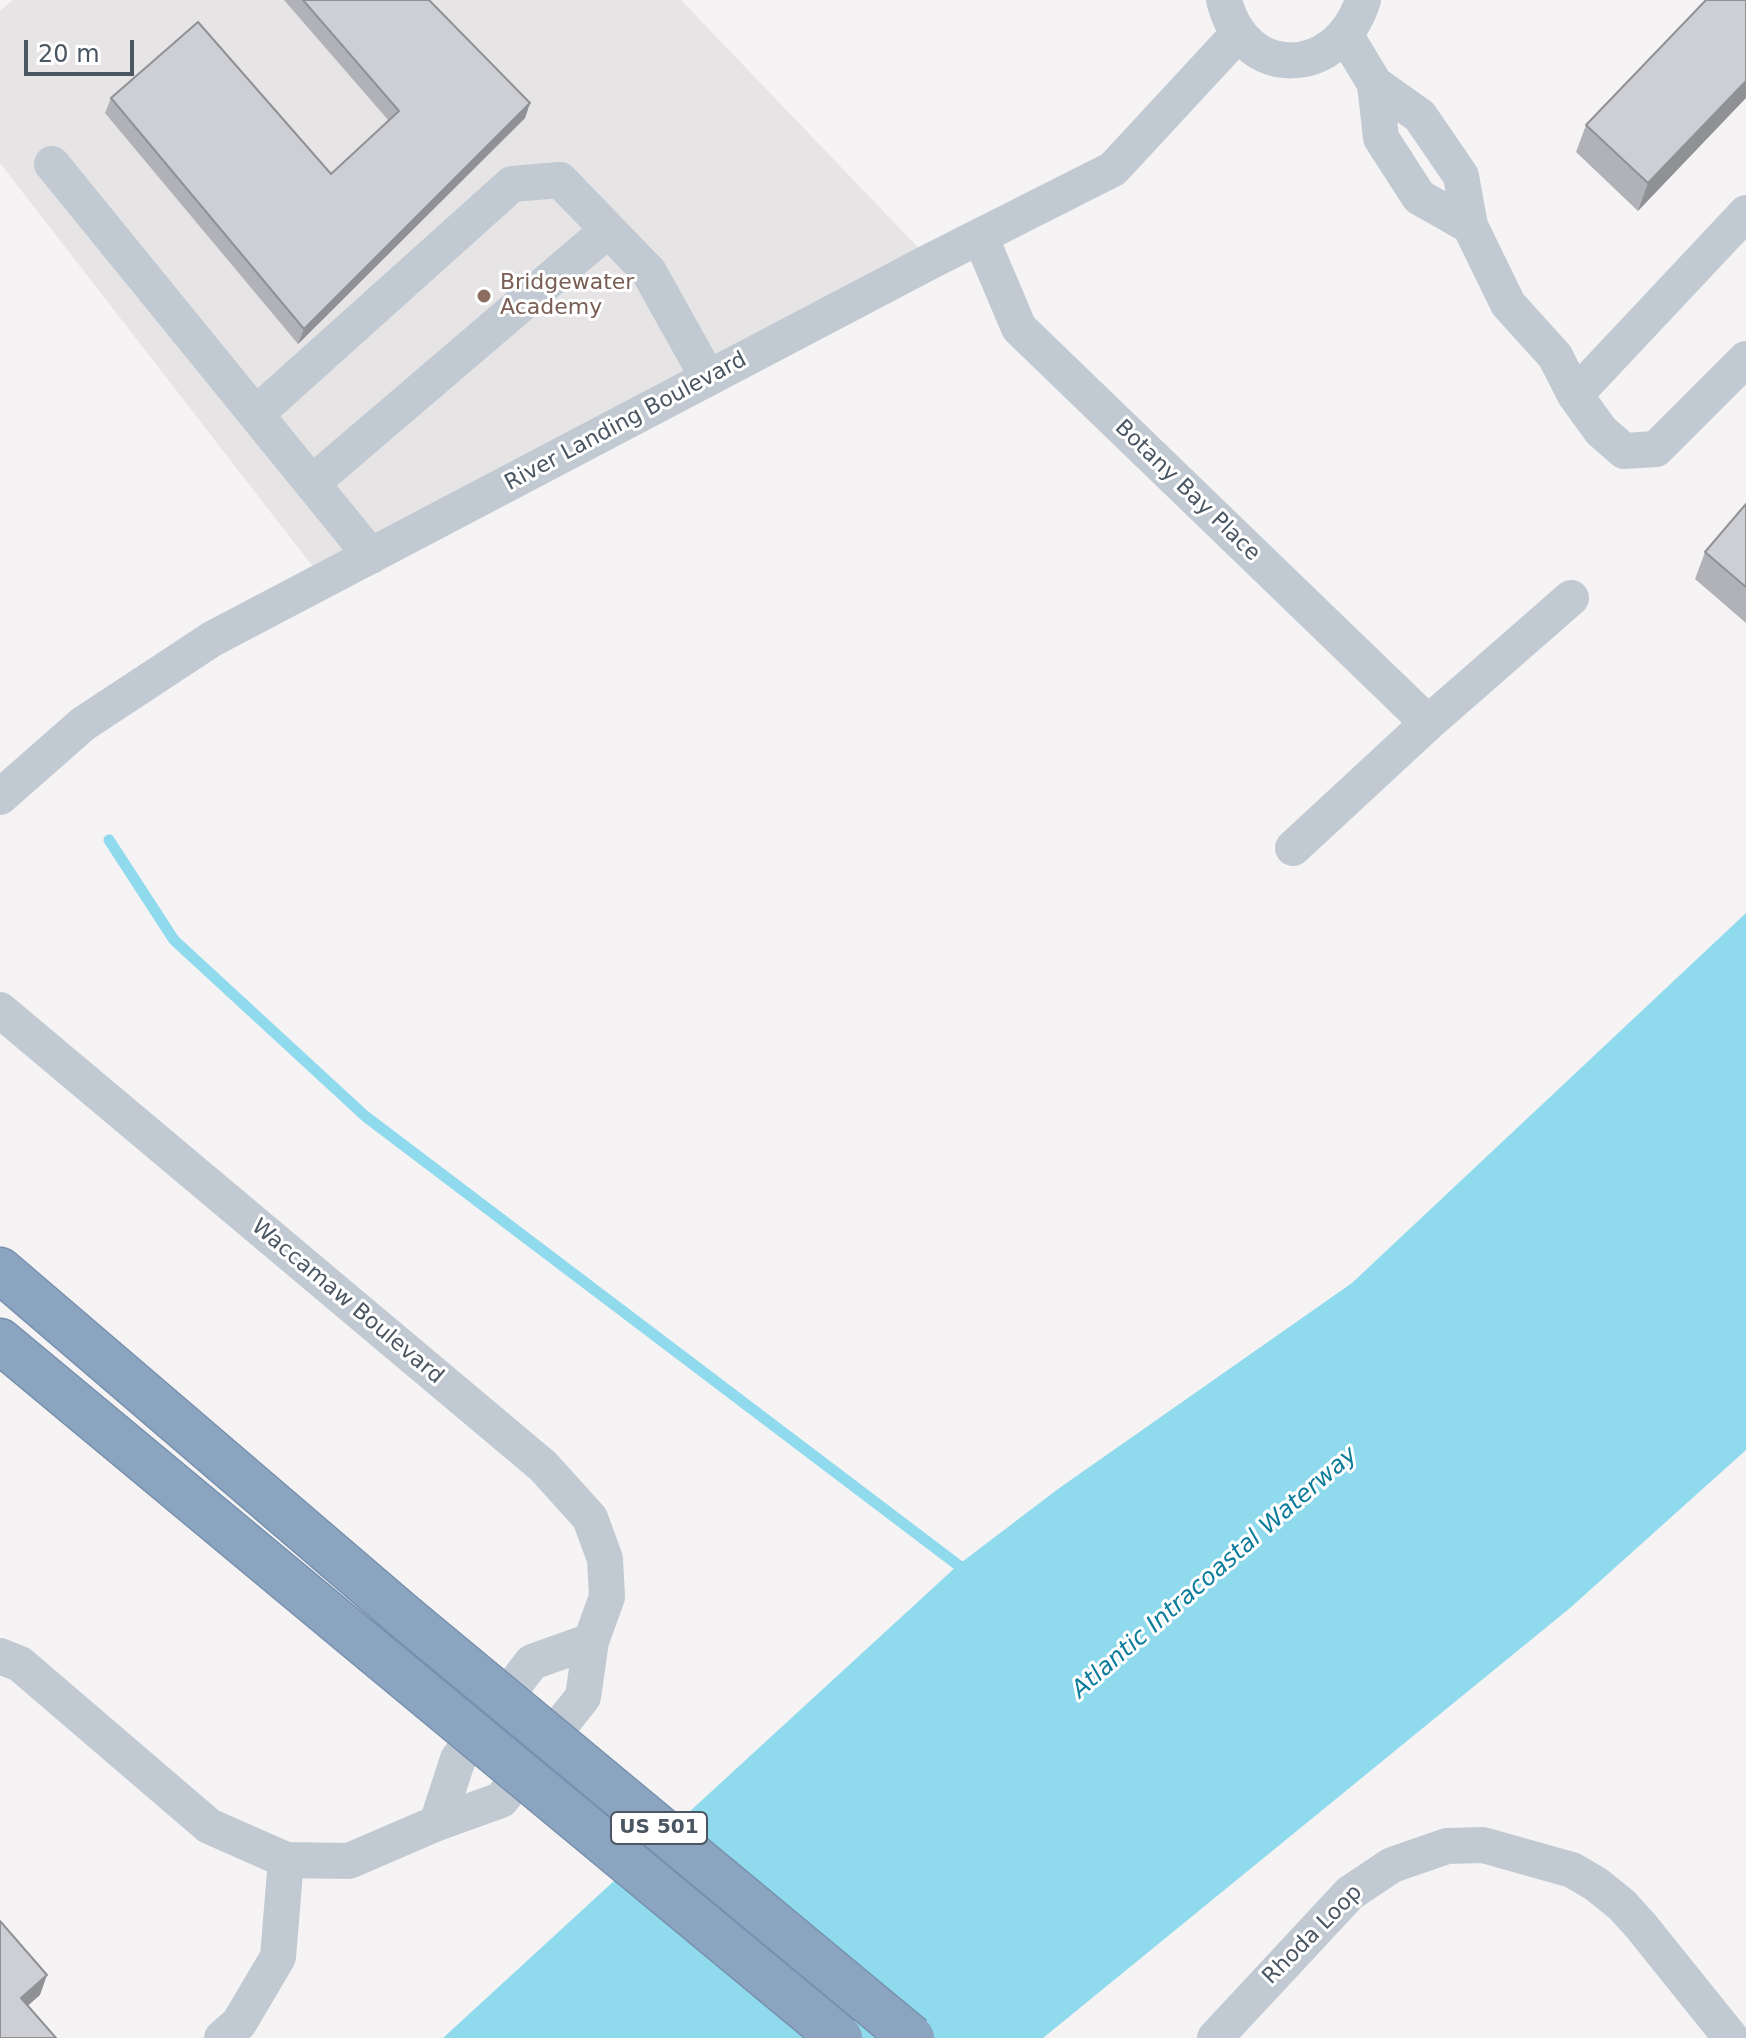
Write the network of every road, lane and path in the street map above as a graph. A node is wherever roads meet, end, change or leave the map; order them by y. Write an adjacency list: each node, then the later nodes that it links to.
1 (1224, 0): 3 (street)
2 (1363, 0): 4 (street)
3 (1238, 34): 4 (street); 8 (street, River Landing Boulevard)
4 (1346, 36): 11 (street)
5 (52, 164): 12 (street)
6 (1746, 213): 11 (street)
7 (608, 230): 10 (street); 12 (street); 13 (street)
8 (980, 236): 10 (street, River Landing Boulevard); 16 (street, Botany Bay Place)
9 (1746, 359): 11 (street)
10 (708, 378): 14 (street, River Landing Boulevard)
11 (1575, 395)
12 (256, 414): 13 (street)
13 (312, 483): 14 (street)
14 (371, 556): 17 (street, River Landing Boulevard)
15 (1571, 598): 16 (street)
16 (1428, 723): 18 (street)
17 (0, 797)
18 (1293, 848)
19 (0, 1010): 22 (street, Waccamaw Boulevard)
20 (0, 1270): 28 (highway, US 501, bridge)
21 (0, 1341): 27 (highway, US 501, bridge)
22 (591, 1641): 24 (street); 24 (street, Waccamaw Boulevard)
23 (0, 1656): 25 (street, Waccamaw Boulevard)
24 (437, 1823): 25 (street, Waccamaw Boulevard)
25 (286, 1860): 26 (street)
26 (222, 2038)
27 (840, 2038)
28 (912, 2038)
29 (1215, 2038): 30 (street, Rhoda Loop)
30 (1731, 2038)

